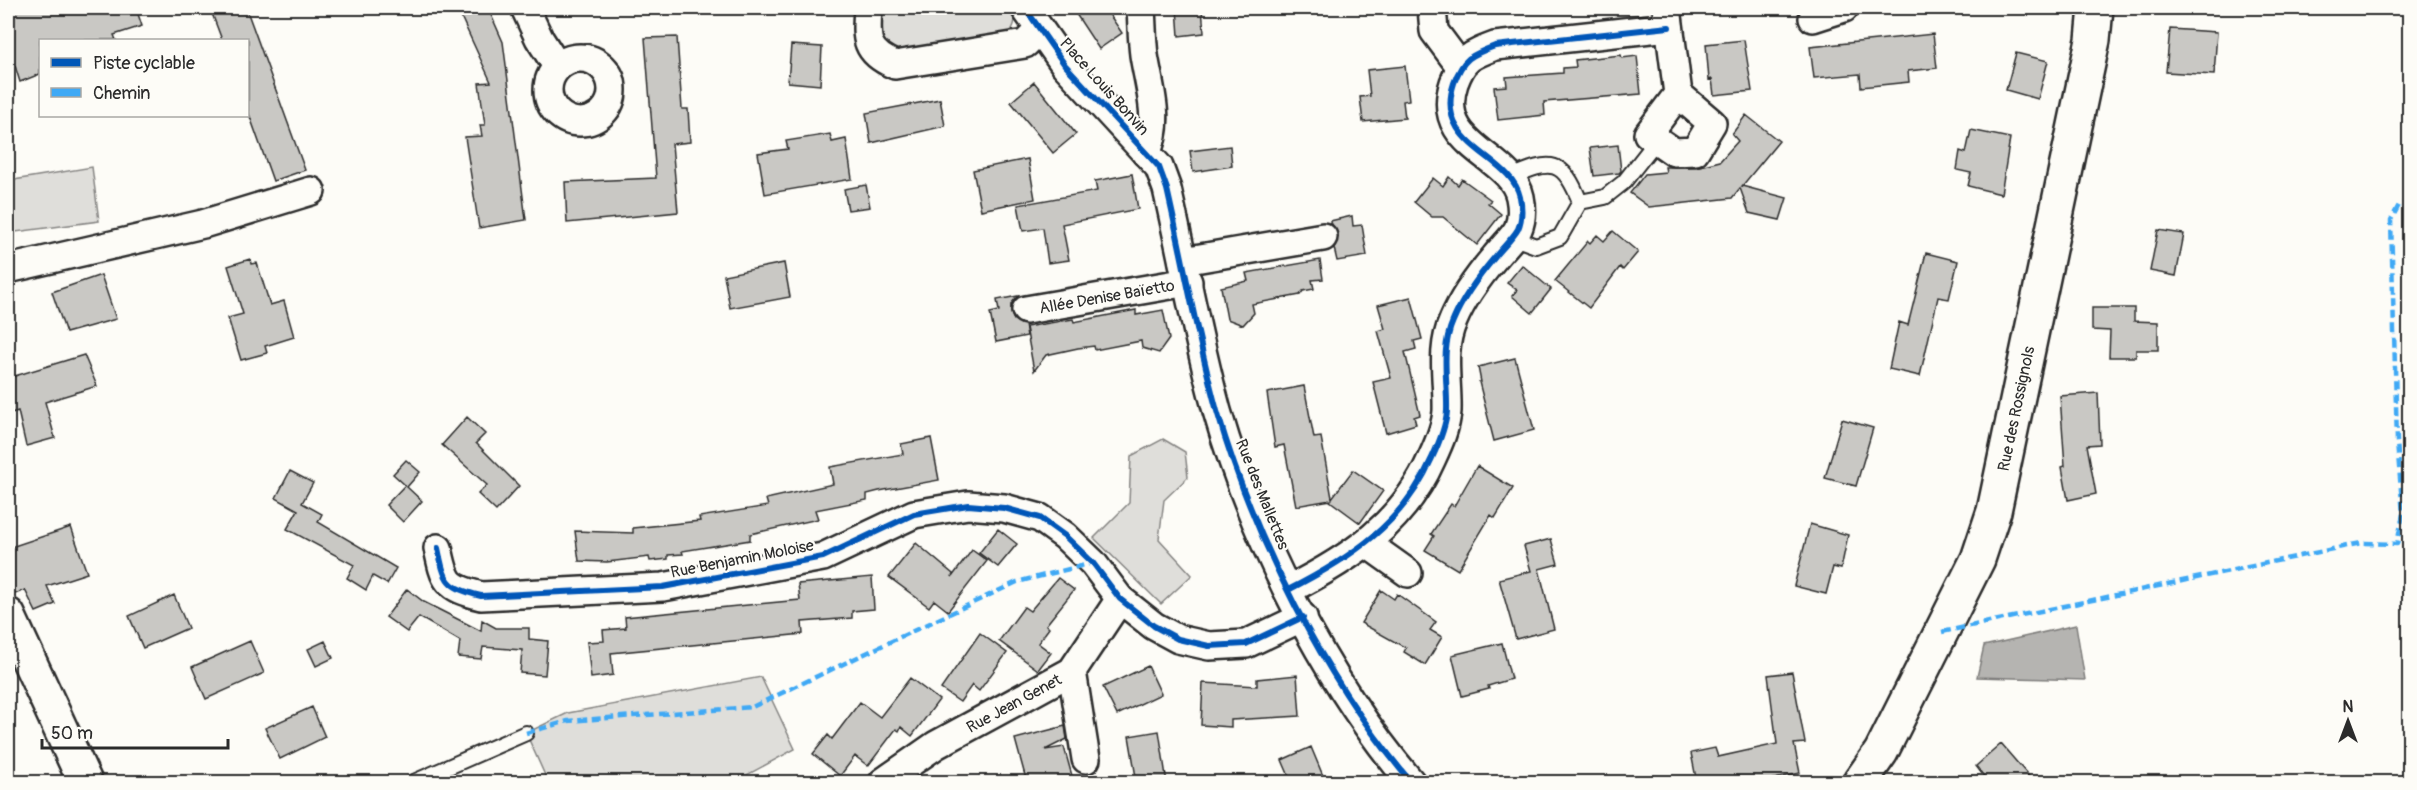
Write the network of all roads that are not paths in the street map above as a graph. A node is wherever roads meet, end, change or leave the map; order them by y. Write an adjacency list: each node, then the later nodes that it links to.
1 (525, 8): 11 (street)
2 (868, 8): 10 (street, Place Louis Bonvin)
3 (1025, 8): 10 (street, Place Louis Bonvin)
4 (1142, 8): 15 (street)
5 (1432, 8): 12 (street)
6 (1844, 8): 9 (street)
7 (2096, 8): 38 (street, Rue des Rossignols)
8 (1668, 17): 12 (street); 13 (street)
9 (1813, 18)
10 (1039, 30): 15 (street, Place Louis Bonvin)
11 (557, 66)
12 (1460, 66): 16 (street)
13 (1678, 94): 14 (street); 14 (street)
14 (1657, 140): 18 (lane)
15 (1146, 153): 22 (street, Rue des Mallettes)
16 (1511, 177): 18 (lane); 20 (street)
17 (311, 190): 21 (street)
18 (1580, 202): 20 (lane)
19 (1323, 237): 22 (street, Allée Denise Baïetto)
20 (1511, 237): 24 (street)
21 (8, 269)
22 (1186, 272): 23 (street, Allée Denise Baïetto); 27 (street, Rue des Mallettes)
23 (1026, 310)
24 (1366, 543): 26 (street); 27 (street)
25 (438, 548): 28 (street, Rue Benjamin Moloise)
26 (1408, 573)
27 (1288, 590): 30 (street, Rue des Mallettes)
28 (1120, 599): 30 (street, Rue Benjamin Moloise); 31 (street, Rue Jean Genet)
29 (8, 615): 34 (street)
30 (1303, 617): 37 (street, Rue des Mallettes)
31 (1072, 671): 33 (street); 36 (street, Rue Jean Genet)
32 (526, 733): 35 (lane)
33 (1086, 759)
34 (85, 783)
35 (414, 783)
36 (883, 783)
37 (1411, 783)
38 (1860, 783)

